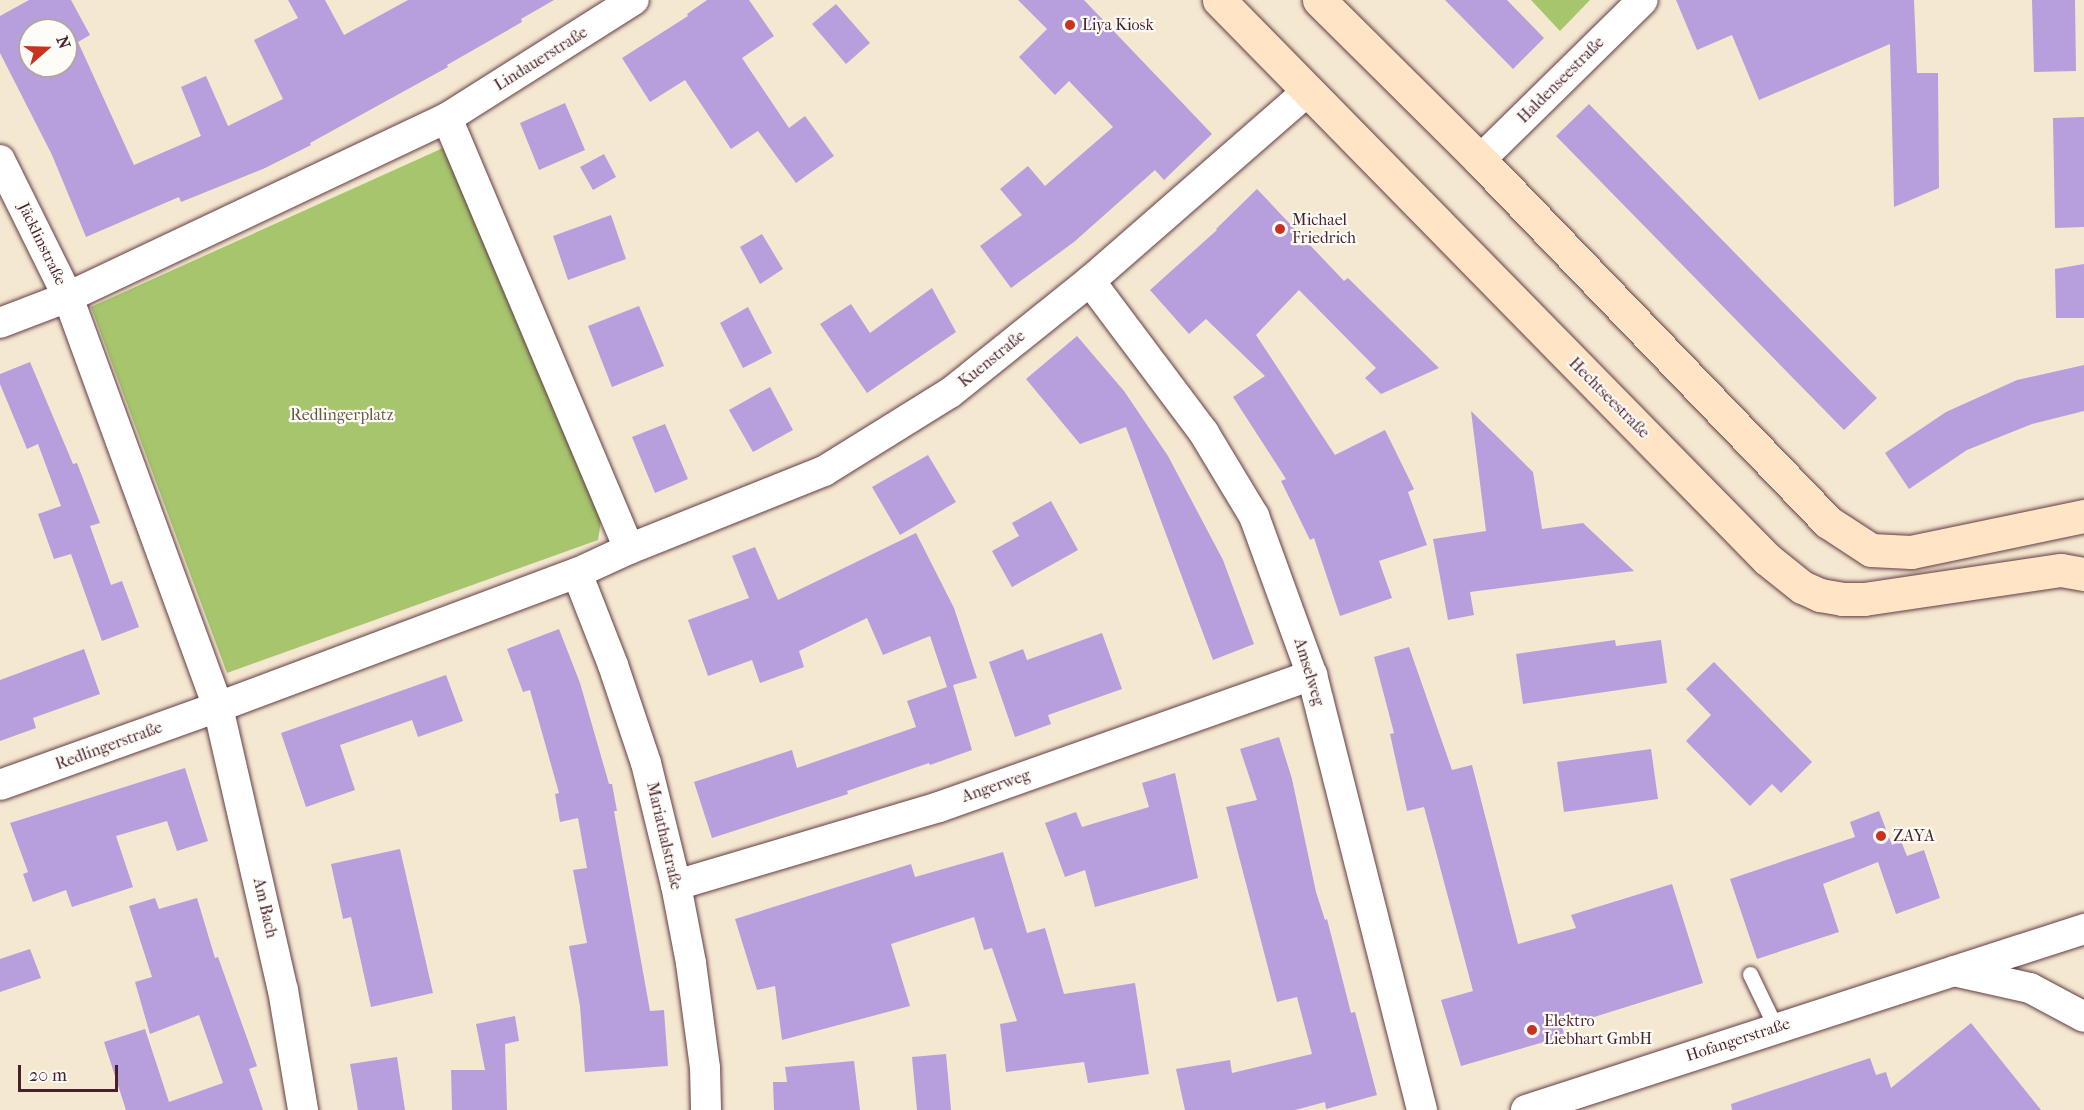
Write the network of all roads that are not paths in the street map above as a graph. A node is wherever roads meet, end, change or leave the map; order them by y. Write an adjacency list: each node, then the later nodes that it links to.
1 (634, 0): 6 (street, Lindauerstraße)
2 (1219, 0): 5 (street, Hechtseestraße)
3 (1319, 0): 8 (street)
4 (1643, 0): 8 (street, Haldenseestraße)
5 (1307, 92): 9 (street, Kuenstraße); 15 (street, Hechtseestraße)
6 (447, 117): 10 (street); 13 (street)
7 (0, 159): 10 (street, Jäcklinstraße)
8 (1480, 160): 12 (street)
9 (1090, 281): 13 (street, Kuenstraße); 16 (street, Amselweg)
10 (68, 297): 11 (street); 17 (street)
11 (0, 323)
12 (2084, 516)
13 (629, 549): 14 (street)
14 (577, 573): 17 (street); 19 (street, Mariathalstraße)
15 (2084, 574)
16 (1312, 675): 19 (street, Angerweg); 27 (street, Amselweg)
17 (218, 707): 18 (street, Redlingerstraße); 25 (street, Am Bach)
18 (0, 785)
19 (676, 885): 26 (street, Mariathalstraße)
20 (2084, 929): 21 (street, Hofangerstraße)
21 (1951, 971): 23 (street); 24 (street, Hofangerstraße)
22 (1750, 974): 24 (lane)
23 (2084, 1017)
24 (1776, 1028): 28 (street, Hofangerstraße)
25 (303, 1110)
26 (706, 1110)
27 (1422, 1110)
28 (1526, 1110)

